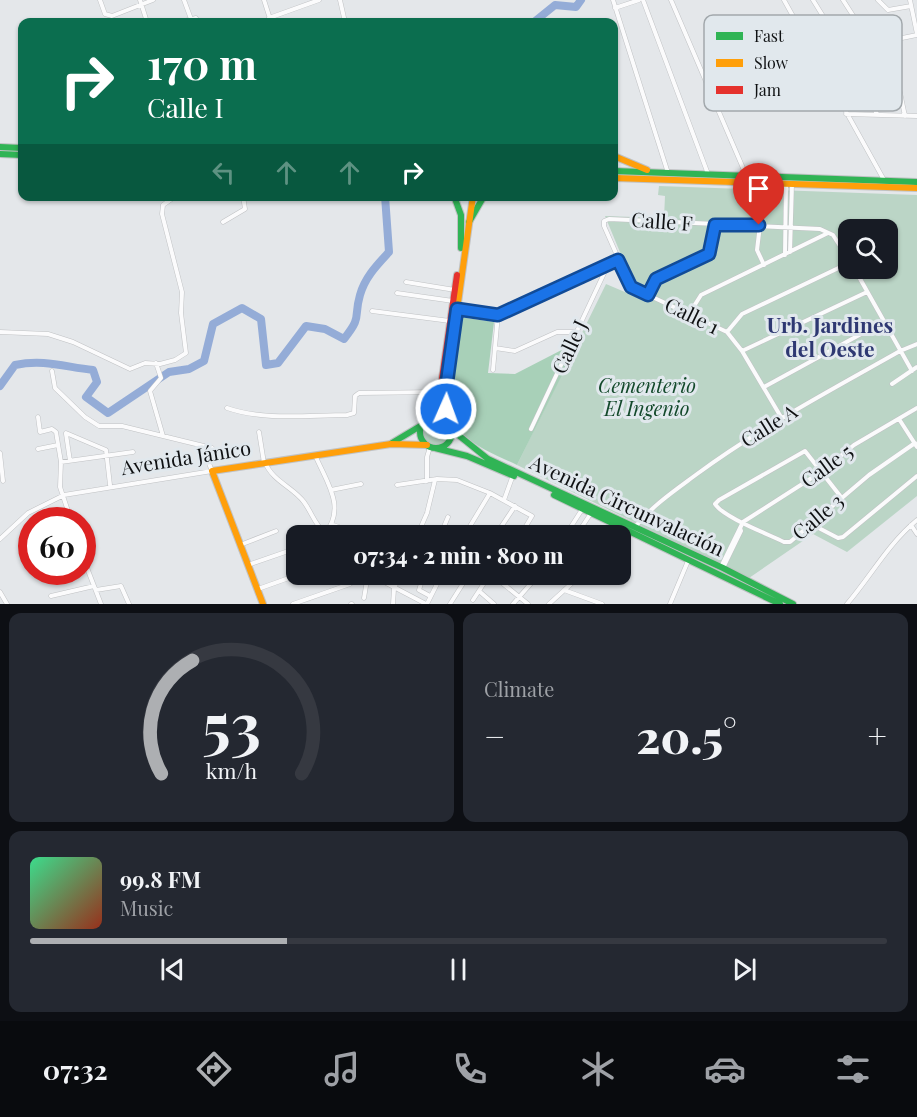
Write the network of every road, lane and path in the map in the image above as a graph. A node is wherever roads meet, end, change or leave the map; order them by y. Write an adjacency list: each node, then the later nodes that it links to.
1 (100, 0): 15 (street)
2 (153, 0): 15 (street)
3 (184, 0): 22 (street)
4 (264, 0): 23 (street)
5 (319, 0): 24 (street)
6 (340, 0): 25 (street)
7 (613, 0): 17 (street)
8 (641, 0): 17 (street); 45 (street)
9 (671, 0): 28 (street)
10 (784, 0): 18 (street)
11 (813, 0): 19 (street)
12 (843, 0): 20 (street)
13 (878, 0): 16 (street)
14 (910, 0): 16 (street)
15 (140, 2): 21 (street)
16 (912, 6): 26 (street)
17 (615, 8): 44 (street)
18 (792, 15)
19 (822, 15)
20 (853, 15)
21 (146, 18)
22 (190, 18)
23 (269, 18)
24 (275, 18)
25 (344, 18)
26 (917, 35): 27 (street)
27 (902, 38)
28 (704, 77)
29 (902, 104): 35 (street)
30 (718, 111): 46 (street)
31 (844, 111): 33 (street)
32 (875, 111): 34 (street)
33 (846, 114): 34 (street); 48 (street)
34 (877, 114): 35 (street)
35 (905, 116): 36 (street)
36 (917, 116)
37 (0, 147): 38 (main road)
38 (18, 148)
39 (0, 154): 40 (main road)
40 (18, 155)
41 (618, 158): 43 (main road)
42 (618, 171): 43 (main road)
43 (654, 173): 44 (main road)
44 (668, 174): 45 (main road)
45 (708, 175): 46 (main road)
46 (746, 176): 48 (main road)
47 (618, 178): 50 (main road)
48 (884, 181): 49 (main road)
49 (917, 182)
50 (789, 184): 51 (main road); 63 (street); 64 (street)
51 (917, 188)
52 (169, 201): 94 (street)
53 (244, 201): 59 (street)
54 (458, 201): 67 (main road)
55 (467, 201): 67 (main road)
56 (472, 201): 60 (main road)
57 (481, 201): 60 (main road)
58 (604, 221): 61 (street, Calle F); 70 (street, Calle 1)
59 (223, 222)
60 (469, 222): 81 (main road)
61 (715, 225): 62 (street, Calle F); 79 (street)
62 (759, 225): 63 (street, Calle F); 72 (street)
63 (785, 226): 64 (street, Calle F); 69 (street)
64 (790, 226): 65 (street, Calle F); 68 (street)
65 (828, 233): 66 (street); 68 (street)
66 (838, 242)
67 (461, 248): 76 (main road)
68 (790, 252): 69 (street)
69 (784, 255): 72 (street)
70 (618, 260): 71 (street); 79 (street, Calle 1)
71 (608, 265): 84 (street); 88 (street, Calle J)
72 (764, 265): 83 (street)
73 (838, 266): 89 (street)
74 (860, 279): 77 (street)
75 (406, 282): 76 (street)
76 (455, 290): 80 (main road)
77 (867, 292): 86 (street); 92 (street)
78 (397, 293): 80 (street)
79 (648, 295): 83 (street, Calle 1)
80 (454, 301): 81 (main road)
81 (455, 308): 84 (street); 85 (main road); 108 (main road)
82 (372, 311): 85 (street)
83 (689, 314): 89 (street, Calle 1)
84 (498, 315): 91 (street)
85 (450, 321): 101 (main road)
86 (883, 322): 93 (street); 100 (street)
87 (0, 332): 94 (street)
88 (578, 332): 91 (street); 110 (street, Calle J)
89 (727, 332): 92 (street, Calle 1)
90 (917, 344): 93 (street, Calle A)
91 (495, 348): 96 (street)
92 (742, 351): 100 (street, Calle 1)
93 (900, 351): 97 (street); 105 (street, Calle A)
94 (156, 363): 113 (street)
95 (917, 368): 97 (street)
96 (493, 370)
97 (912, 370): 99 (street)
98 (52, 372): 113 (street)
99 (892, 384)
100 (764, 387): 105 (street, Calle 1)
101 (439, 392): 102 (street); 106 (main road)
102 (227, 408)
103 (917, 408): 107 (street, Calle 5)
104 (38, 417): 115 (street)
105 (781, 417): 162 (street, Calle A)
106 (429, 419): 108 (main road); 109 (main road)
107 (899, 419): 116 (street); 130 (street, Calle 5)
108 (449, 423): 111 (main road)
109 (423, 425): 114 (main road, Avenida Jánico); 118 (main road)
110 (531, 429)
111 (452, 430): 118 (main road); 131 (main road, Avenida Circunvalación)
112 (259, 432): 127 (street)
113 (164, 436): 117 (street)
114 (391, 444): 118 (main road, Avenida Jánico); 123 (main road, Avenida Jánico)
115 (58, 445): 120 (street); 126 (street)
116 (916, 445): 142 (street, Calle 3)
117 (202, 446): 119 (street); 129 (street)
118 (431, 446): 131 (main road, Avenida Circunvalación); 135 (street)
119 (212, 448)
120 (38, 449)
121 (133, 452): 124 (street)
122 (0, 453): 128 (street)
123 (315, 455): 127 (main road, Avenida Jánico); 139 (street)
124 (106, 456): 125 (street); 125 (street); 138 (street)
125 (70, 461): 126 (street)
126 (61, 462): 141 (street)
127 (265, 462): 129 (main road, Avenida Jánico); 152 (street)
128 (1, 467): 133 (street)
129 (212, 471): 138 (street, Avenida Jánico); 166 (main road)
130 (821, 471): 142 (street); 150 (street, Calle 5); 150 (street, Calle 3)
131 (514, 474): 143 (street); 146 (main road, Avenida Circunvalación); 162 (main road, Avenida Circunvalación)
132 (917, 476): 151 (street)
133 (3, 480)
134 (435, 480): 135 (street); 140 (street); 154 (street)
135 (427, 481): 137 (street)
136 (361, 484): 139 (street)
137 (397, 485)
138 (111, 486): 141 (street, Avenida Jánico)
139 (331, 490): 153 (street)
140 (490, 494): 143 (street); 156 (street)
141 (64, 495): 145 (street); 165 (street, Avenida Jánico)
142 (841, 497): 151 (street, Calle 3)
143 (504, 500): 144 (street)
144 (515, 506): 157 (street); 158 (street)
145 (67, 507)
146 (583, 508): 147 (main road, Avenida Circunvalación); 159 (street)
147 (591, 512): 160 (street); 162 (main road, Avenida Circunvalación)
148 (448, 517): 155 (street)
149 (917, 520): 161 (street)
150 (743, 522): 151 (street, Calle 3); 170 (street)
151 (811, 524)
152 (316, 525)
153 (333, 525)
154 (422, 525)
155 (445, 525)
156 (471, 525)
157 (502, 525)
158 (527, 525)
159 (572, 525)
160 (583, 525)
161 (911, 525): 164 (street); 211 (street)
162 (633, 530): 168 (main road, Avenida Circunvalación)
163 (276, 531): 166 (street)
164 (917, 534)
165 (0, 539)
166 (240, 545): 169 (main road)
167 (286, 552): 169 (street)
168 (690, 557): 170 (main road, Avenida Circunvalación); 208 (street); 209 (main road, Avenida Circunvalación)
169 (248, 566): 185 (main road)
170 (722, 567): 210 (main road, Avenida Circunvalación)
171 (286, 579): 185 (street)
172 (94, 585): 184 (street)
173 (350, 585): 199 (street)
174 (367, 585): 193 (street)
175 (387, 585): 186 (street)
176 (396, 585): 186 (street)
177 (421, 585): 191 (street)
178 (436, 585): 191 (street)
179 (462, 585): 202 (street)
180 (483, 585): 188 (street)
181 (504, 585): 192 (street)
182 (530, 585): 192 (street)
183 (570, 585): 187 (street)
184 (95, 588): 190 (street); 196 (street); 197 (street)
185 (257, 589): 198 (main road)
186 (394, 589): 200 (street); 201 (street)
187 (564, 590): 206 (street); 207 (street)
188 (479, 591): 194 (street); 203 (street)
189 (0, 592): 195 (street)
190 (51, 596)
191 (430, 596): 201 (street)
192 (519, 597): 204 (street); 205 (street)
193 (364, 598)
194 (473, 600)
195 (7, 604)
196 (101, 604)
197 (129, 604)
198 (262, 604)
199 (293, 604)
200 (393, 604)
201 (426, 604)
202 (450, 604)
203 (494, 604)
204 (513, 604)
205 (528, 604)
206 (549, 604)
207 (602, 604)
208 (669, 604)
209 (778, 604)
210 (793, 604)
211 (847, 604)

